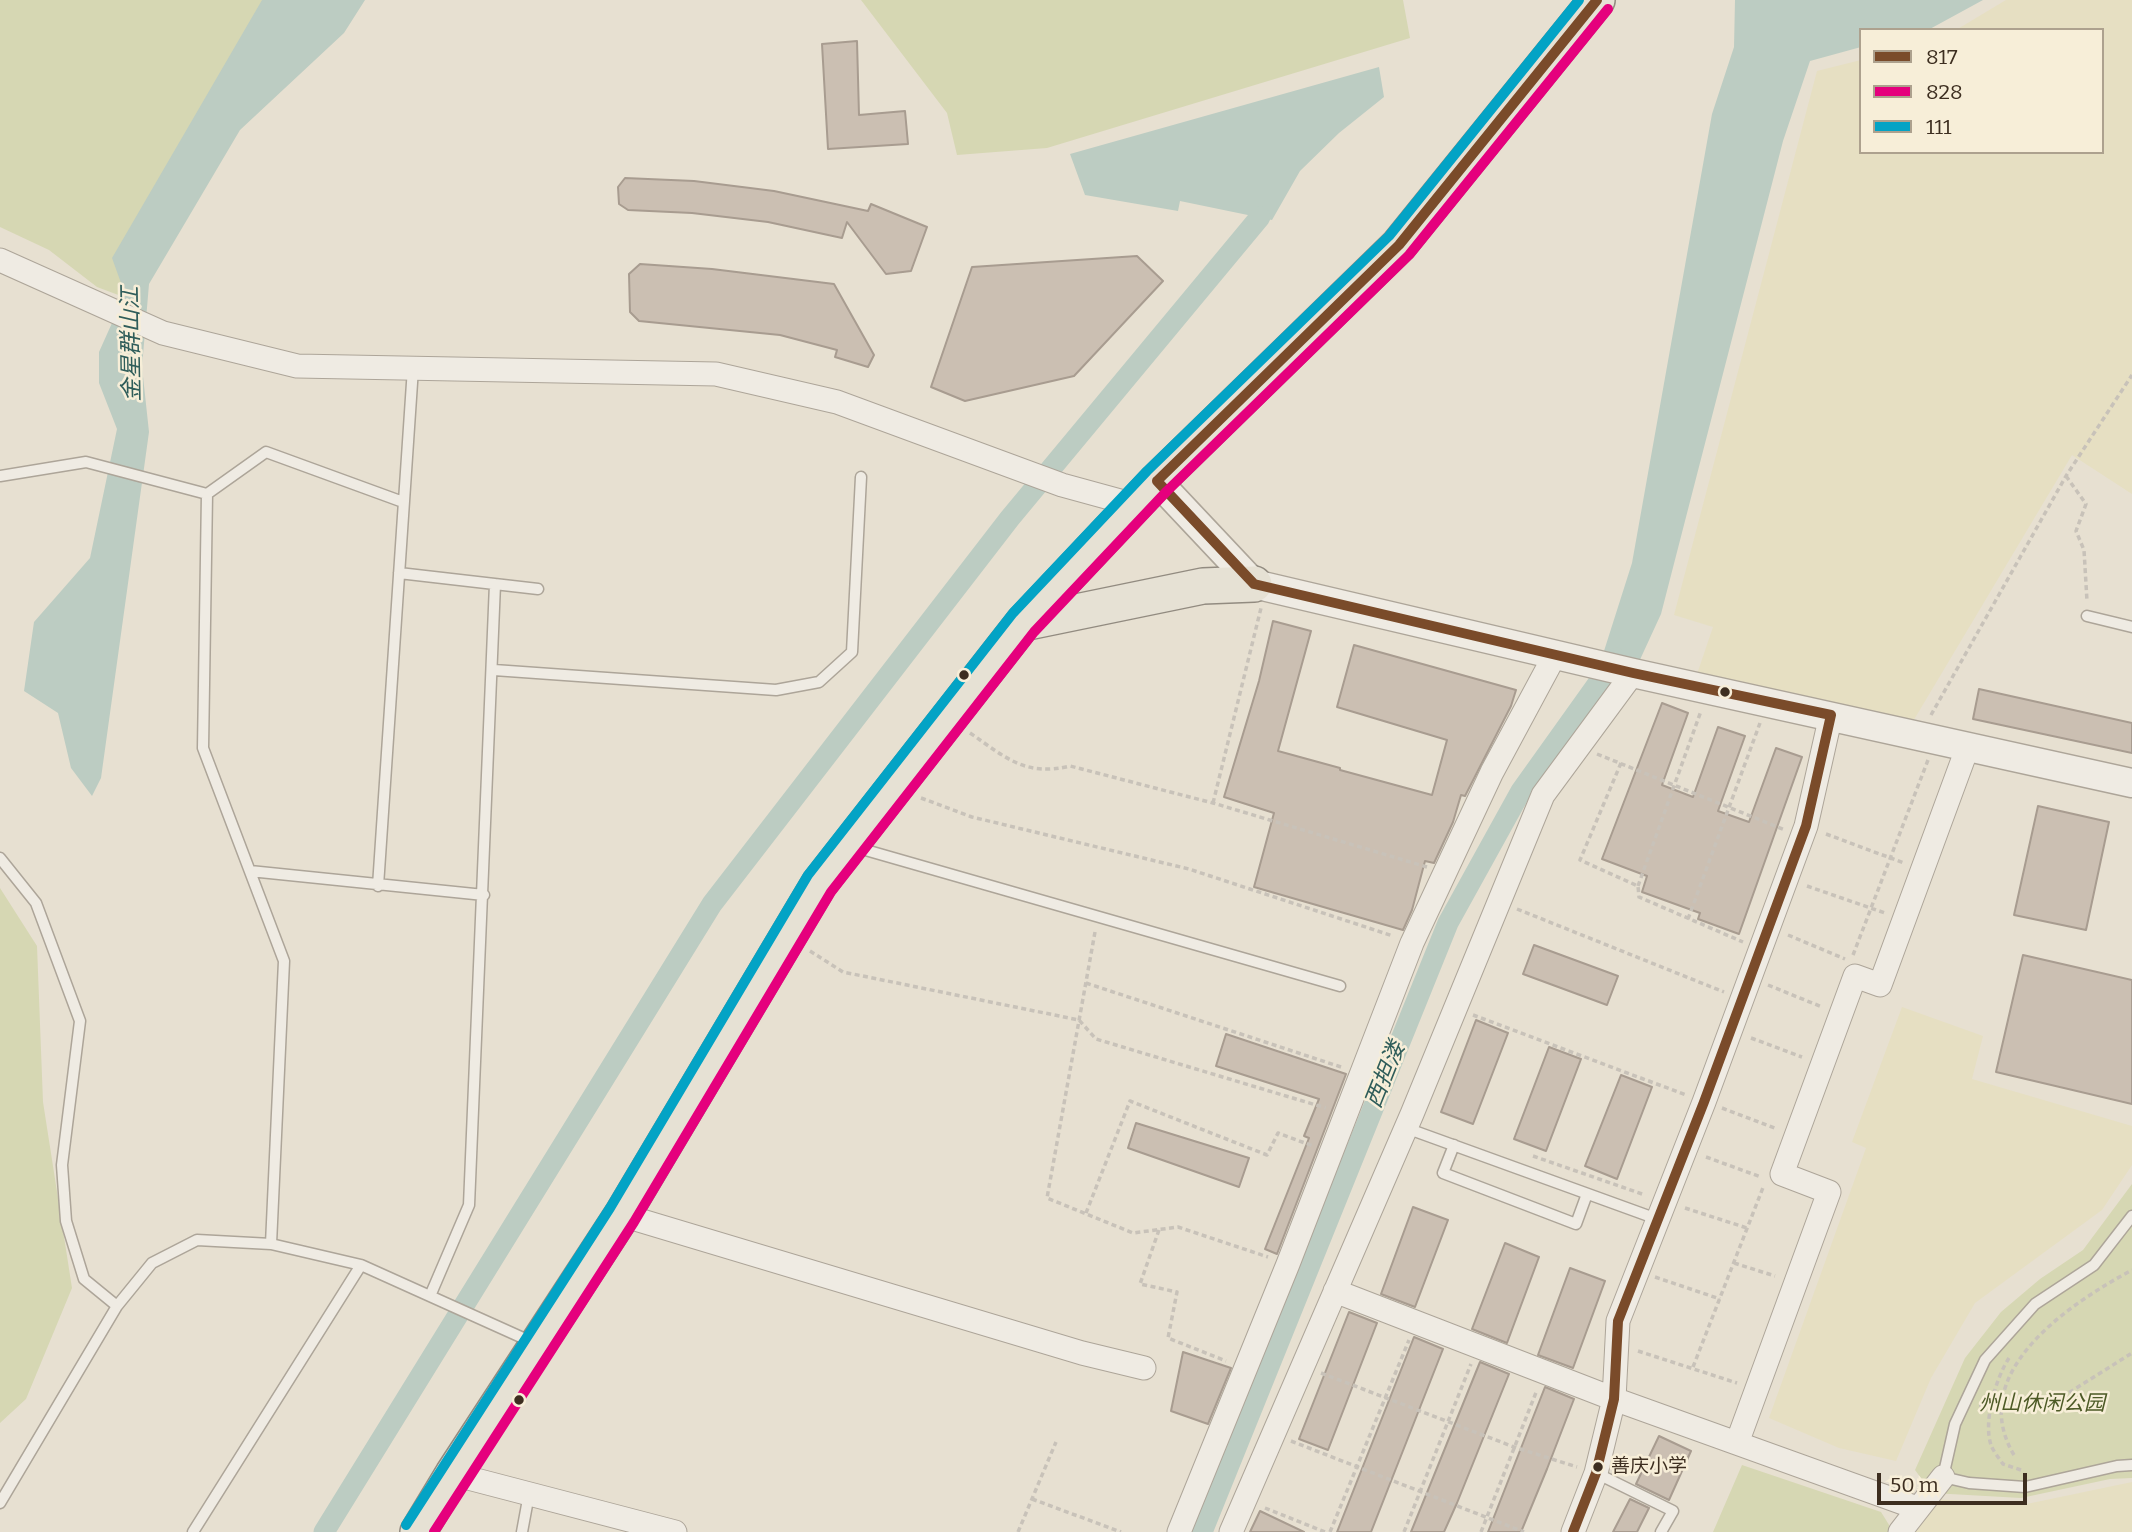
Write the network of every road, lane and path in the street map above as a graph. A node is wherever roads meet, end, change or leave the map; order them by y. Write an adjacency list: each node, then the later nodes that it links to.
1 (1597, 0): 8 (main road)
2 (0, 260): 3 (street)
3 (413, 368): 8 (street); 10 (lane)
4 (2132, 375): 6 (path)
5 (0, 476): 9 (lane)
6 (2066, 476): 15 (path); 25 (path)
7 (861, 477): 19 (lane)
8 (1146, 493): 13 (street); 16 (main road)
9 (207, 494): 10 (lane); 37 (lane)
10 (403, 502): 11 (lane)
11 (399, 573): 12 (lane); 41 (lane)
12 (495, 584): 14 (lane); 19 (lane)
13 (1260, 585): 16 (main road); 18 (street); 32 (path)
14 (538, 589)
15 (2087, 616): 17 (lane)
16 (1023, 623): 24 (main road)
17 (2132, 627)
18 (1556, 653): 20 (street); 39 (street)
19 (494, 670): 43 (lane)
20 (1633, 673): 21 (street); 26 (street)
21 (1709, 689): 22 (street); 30 (path)
22 (1768, 702): 23 (street); 33 (path)
23 (1831, 715): 25 (street); 34 (street)
24 (948, 718): 31 (main road); 32 (path)
25 (1920, 735): 27 (street)
26 (1579, 746): 28 (path); 44 (street)
27 (1968, 746): 29 (street); 38 (street)
28 (1621, 763): 30 (path); 42 (path)
29 (2132, 783)
30 (1674, 785): 33 (path); 42 (path)
31 (894, 788): 35 (main road); 50 (path)
32 (1213, 803): 39 (path)
33 (1731, 809): 34 (path); 47 (path)
34 (1804, 831): 38 (path); 40 (street)
35 (849, 845): 45 (lane); 49 (main road)
36 (0, 858): 88 (lane)
37 (250, 870): 41 (lane); 78 (lane)
38 (1922, 871): 46 (street)
39 (1446, 873): 50 (street)
40 (1787, 878): 46 (path); 48 (street)
41 (378, 886): 43 (lane)
42 (1638, 887): 47 (path)
43 (484, 895): 86 (lane)
44 (1499, 902): 55 (path); 56 (street)
45 (1098, 917): 53 (path); 54 (lane)
46 (1905, 917): 57 (street)
47 (1688, 919): 51 (path)
48 (1769, 927): 51 (street); 52 (path)
49 (787, 937): 58 (path); 74 (main road)
50 (1412, 943): 61 (street)
51 (1762, 949): 55 (street)
52 (1850, 961)
53 (1086, 983): 58 (path); 61 (path)
54 (1340, 986)
55 (1747, 989): 57 (path); 59 (street)
56 (1455, 1008): 62 (path); 64 (street)
57 (1841, 1014): 60 (street)
58 (1079, 1020): 63 (path); 73 (path)
59 (1729, 1030): 60 (path); 62 (street)
60 (1822, 1064): 65 (street)
61 (1362, 1074): 63 (street)
62 (1704, 1102): 65 (path); 67 (street)
63 (1345, 1113): 68 (street)
64 (1406, 1128): 66 (lane); 85 (street)
65 (1796, 1136): 84 (street)
66 (1454, 1145): 71 (lane); 71 (lane)
67 (1685, 1149): 70 (path); 72 (street)
68 (1332, 1153): 73 (path); 80 (street)
69 (1529, 1154): 72 (path)
70 (1766, 1179)
71 (1587, 1194): 72 (lane)
72 (1661, 1210): 76 (path); 83 (street)
73 (1086, 1213): 77 (path)
74 (622, 1215): 90 (main road); 96 (street)
75 (2132, 1216): 104 (lane)
76 (1747, 1228)
77 (1159, 1230): 80 (path); 97 (path)
78 (271, 1244): 81 (lane); 88 (lane)
79 (1734, 1263): 84 (path)
80 (1288, 1264): 97 (street)
81 (361, 1265): 86 (lane); 124 (lane)
82 (2132, 1270): 103 (path)
83 (1639, 1272): 87 (path); 91 (street)
84 (1796, 1282): 99 (street)
85 (1335, 1291): 89 (street); 95 (street)
86 (430, 1296): 90 (lane)
87 (1720, 1299)
88 (117, 1306): 121 (lane)
89 (1416, 1322): 92 (street); 100 (path)
90 (537, 1345): 115 (main road)
91 (1615, 1345): 99 (path); 101 (street)
92 (1478, 1346): 98 (street); 105 (path)
93 (2132, 1353): 103 (path)
94 (2011, 1355): 102 (path)
95 (1303, 1366): 100 (path); 106 (street)
96 (1144, 1368)
97 (1245, 1368): 130 (street)
98 (1544, 1372): 101 (street); 109 (path)
99 (1756, 1390): 108 (street)
100 (1387, 1398): 105 (path); 112 (path)
101 (1614, 1399): 108 (street); 114 (street)
102 (1992, 1405): 103 (path); 104 (path); 113 (path)
103 (2001, 1405): 110 (path)
104 (1963, 1406): 116 (lane)
105 (1448, 1421): 109 (path); 117 (path)
106 (1273, 1434): 112 (path); 120 (street)
107 (1056, 1442): 119 (path)
108 (1737, 1443): 122 (street)
109 (1514, 1447): 114 (path); 123 (path)
110 (2014, 1455)
111 (2132, 1465): 116 (lane)
112 (1357, 1467): 117 (path); 133 (path)
113 (2023, 1470)
114 (1597, 1473): 137 (street); 138 (lane)
115 (453, 1474): 118 (street); 125 (main road)
116 (1942, 1476): 122 (street)
117 (1421, 1492): 123 (path); 134 (path)
118 (529, 1494): 126 (lane); 127 (street)
119 (1032, 1499): 128 (path); 129 (path)
120 (1245, 1500): 131 (street); 132 (path)
121 (0, 1503)
122 (1917, 1508): 139 (street)
123 (1487, 1517): 135 (path); 136 (path)
124 (193, 1532)
125 (418, 1532)
126 (522, 1532)
127 (676, 1532)
128 (1018, 1532)
129 (1121, 1532)
130 (1179, 1532)
131 (1231, 1532)
132 (1325, 1532)
133 (1330, 1532)
134 (1404, 1532)
135 (1481, 1532)
136 (1524, 1532)
137 (1573, 1532)
138 (1661, 1532)
139 (1900, 1532)

